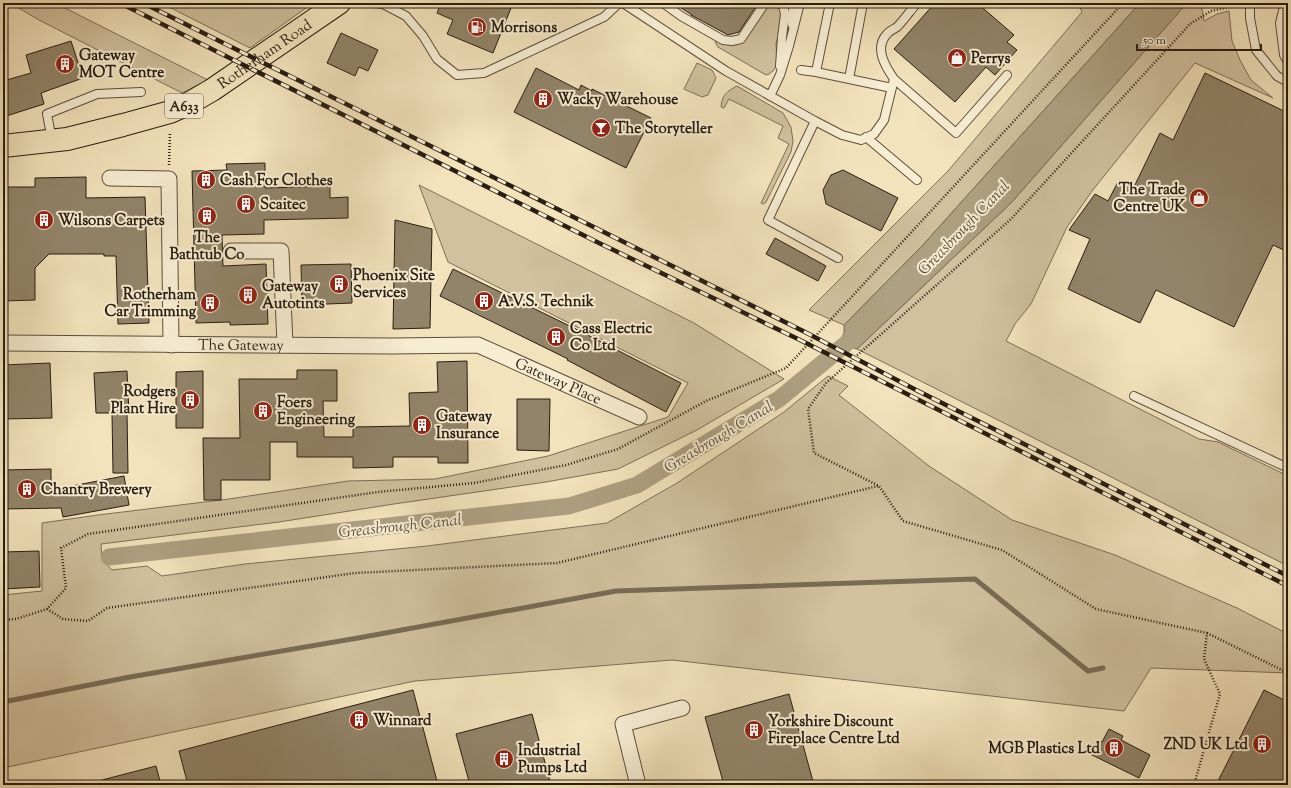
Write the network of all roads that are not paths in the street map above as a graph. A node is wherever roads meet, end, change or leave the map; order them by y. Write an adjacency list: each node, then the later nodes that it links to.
1 (340, 3): 29 (main road, Rotherham Road / A633)
2 (373, 3): 3 (lane)
3 (619, 3)
4 (623, 3): 26 (lane)
5 (663, 3): 6 (lane)
6 (765, 3)
7 (778, 3): 19 (lane)
8 (790, 3): 15 (lane)
9 (800, 3): 15 (lane)
10 (830, 3): 18 (lane)
11 (864, 3): 22 (lane)
12 (917, 3): 21 (lane)
13 (1250, 3): 23 (lane)
14 (1285, 3): 16 (lane)
15 (789, 46): 19 (lane)
16 (1288, 62)
17 (801, 70): 18 (lane)
18 (816, 72): 22 (lane)
19 (780, 75): 26 (lane)
20 (1007, 75): 21 (lane)
21 (894, 78): 24 (lane)
22 (849, 79): 24 (lane)
23 (1288, 82)
24 (892, 88): 28 (lane)
25 (141, 92): 29 (lane)
26 (770, 96): 27 (lane)
27 (815, 121): 28 (lane); 34 (lane)
28 (866, 137): 32 (lane)
29 (52, 141): 30 (main road, Rotherham Road / A633)
30 (3, 146)
31 (110, 178): 37 (street)
32 (917, 180)
33 (231, 251): 38 (street)
34 (838, 258)
35 (3, 343): 37 (street, The Gateway)
36 (478, 344): 38 (street, The Gateway); 40 (street, Gateway Place)
37 (171, 345): 38 (street, The Gateway)
38 (285, 345)
39 (1134, 396): 41 (lane)
40 (639, 417)
41 (1288, 468)
42 (682, 708): 43 (street)
43 (638, 785)

